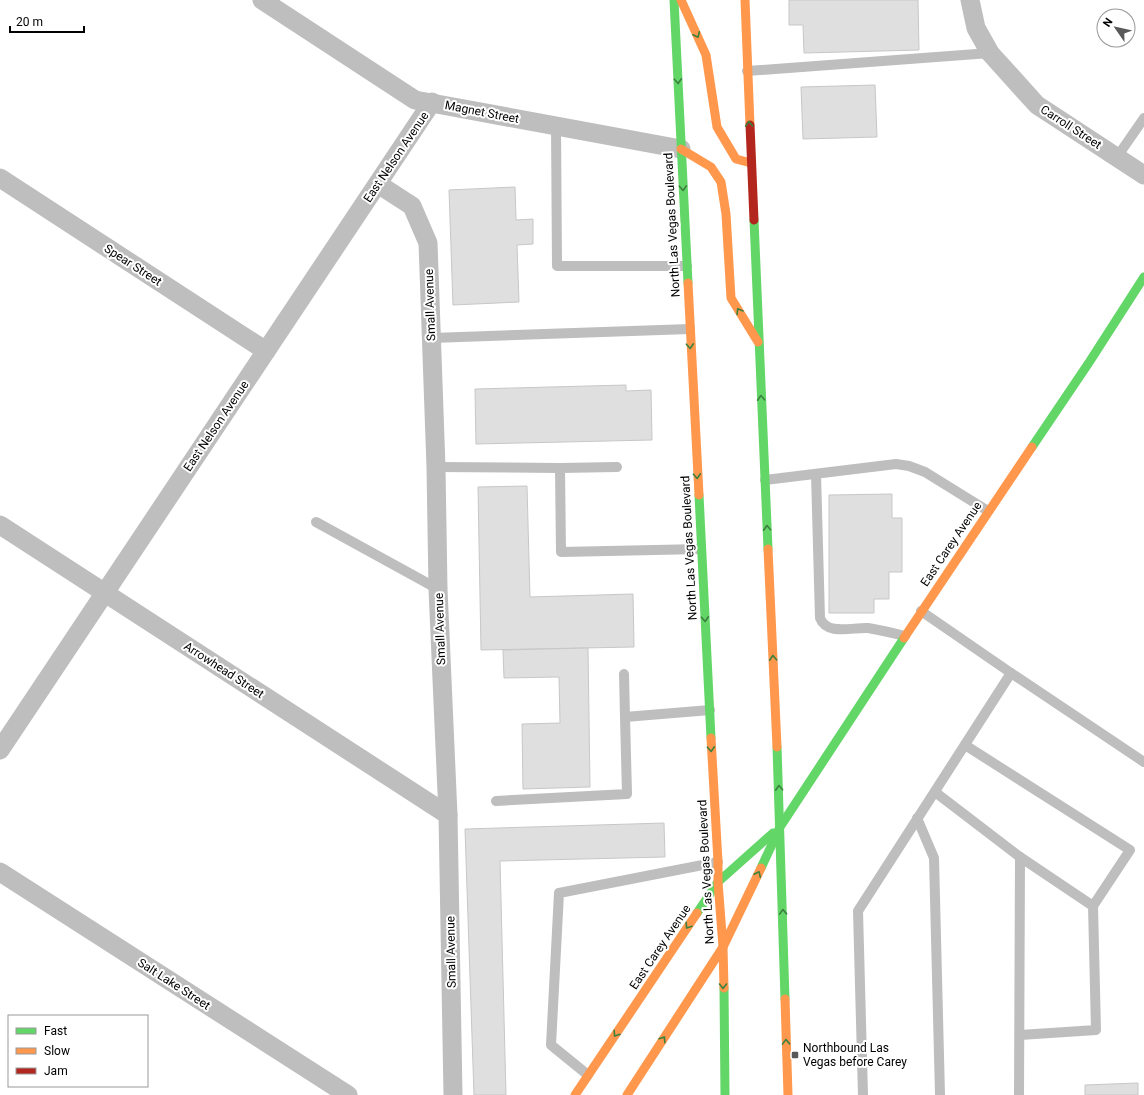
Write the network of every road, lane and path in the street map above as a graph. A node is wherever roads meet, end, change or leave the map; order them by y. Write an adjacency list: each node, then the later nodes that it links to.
1 (262, 0): 8 (street, Magnet Street)
2 (674, 0): 11 (main road, North Las Vegas Boulevard, one-way to 11)
3 (681, 0): 13 (main road, one-way to 13)
4 (744, 0): 7 (main road)
5 (970, 0): 6 (street, Carroll Street)
6 (990, 53): 7 (lane); 12 (street, Carroll Street)
7 (747, 71): 13 (main road, one-way to 7)
8 (432, 102): 10 (street, Magnet Street); 16 (street, East Nelson Avenue)
9 (1144, 118): 12 (lane)
10 (556, 126): 11 (street, Magnet Street); 17 (lane)
11 (681, 149): 17 (main road, North Las Vegas Boulevard, one-way to 17); 21 (main road, one-way to 11)
12 (1117, 157): 14 (street, Carroll Street)
13 (751, 163): 21 (main road)
14 (1144, 175)
15 (0, 178): 22 (street, Spear Street)
16 (378, 184): 20 (street, Small Avenue); 22 (street, East Nelson Avenue)
17 (686, 266): 19 (main road, North Las Vegas Boulevard)
18 (1144, 277): 28 (main road, East Carey Avenue)
19 (690, 329): 20 (lane); 31 (main road, North Las Vegas Boulevard, one-way to 31)
20 (432, 338): 23 (street, Small Avenue)
21 (759, 344): 27 (main road, one-way to 21)
22 (266, 351): 33 (street, East Nelson Avenue)
23 (436, 467): 25 (lane); 32 (street, Small Avenue)
24 (617, 467): 25 (lane)
25 (560, 468): 31 (lane)
26 (816, 474): 27 (lane); 28 (lane); 35 (lane)
27 (765, 480): 47 (main road, one-way to 27)
28 (988, 511): 34 (main road, East Carey Avenue)
29 (316, 522): 32 (lane)
30 (0, 526): 33 (street, Arrowhead Street)
31 (701, 549): 38 (main road, North Las Vegas Boulevard, one-way to 38)
32 (438, 589): 45 (street, Small Avenue)
33 (104, 593): 41 (street, East Nelson Avenue); 45 (street, Arrowhead Street)
34 (921, 611): 35 (main road, East Carey Avenue); 36 (lane)
35 (905, 636): 47 (main road, East Carey Avenue)
36 (1010, 673): 40 (lane); 42 (lane)
37 (624, 674): 39 (lane)
38 (710, 710): 39 (lane); 49 (main road, North Las Vegas Boulevard, one-way to 49)
39 (625, 717): 44 (lane)
40 (965, 745): 43 (lane); 52 (lane)
41 (0, 750)
42 (1144, 762)
43 (935, 792): 46 (lane); 48 (lane)
44 (496, 801)
45 (448, 815): 57 (street, Small Avenue)
46 (917, 818): 62 (lane); 63 (lane)
47 (780, 827): 51 (main road, East Carey Avenue); 53 (main road, East Carey Avenue, one-way to 47); 61 (main road, one-way to 47)
48 (1020, 857): 52 (lane); 54 (lane)
49 (718, 862): 51 (main road, North Las Vegas Boulevard); 55 (lane)
50 (0, 872): 56 (street, Salt Lake Street)
51 (718, 882): 53 (main road, North Las Vegas Boulevard); 55 (main road, East Carey Avenue, one-way to 55)
52 (1093, 906): 54 (lane)
53 (723, 947): 59 (main road, East Carey Avenue, one-way to 53); 60 (main road, North Las Vegas Boulevard, one-way to 60)
54 (1020, 1035): 64 (lane)
55 (588, 1075): 58 (main road, East Carey Avenue)
56 (348, 1095)
57 (454, 1095)
58 (575, 1095)
59 (627, 1095)
60 (725, 1095)
61 (788, 1095)
62 (862, 1095)
63 (940, 1095)
64 (1020, 1095)

